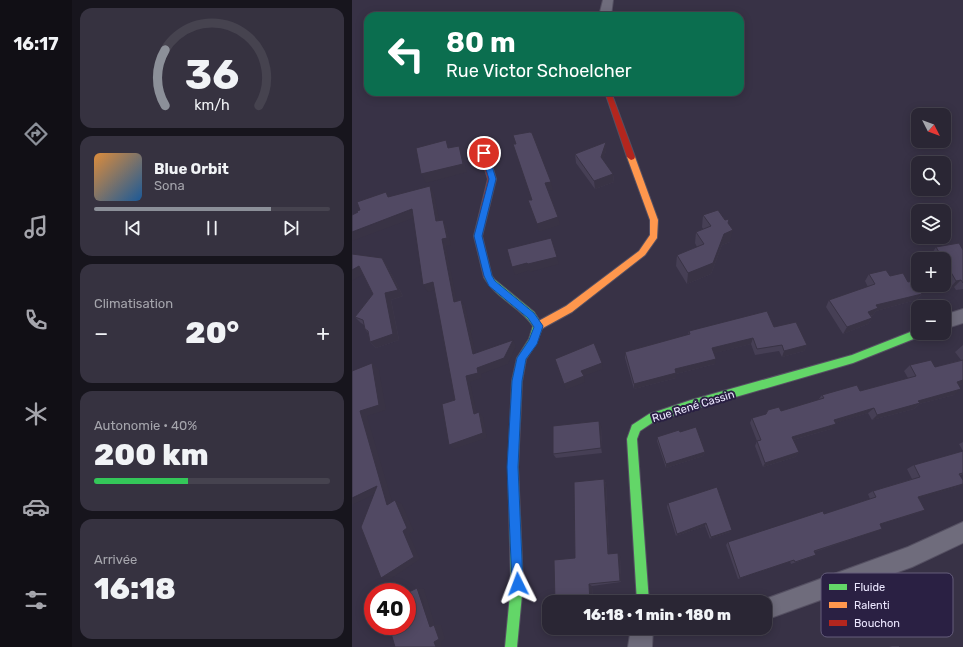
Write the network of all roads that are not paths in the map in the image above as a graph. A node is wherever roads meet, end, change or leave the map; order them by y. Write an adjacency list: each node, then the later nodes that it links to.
1 (608, 0): 2 (street)
2 (606, 12)
3 (609, 96): 7 (street)
4 (480, 140): 7 (street)
5 (963, 316): 6 (street)
6 (951, 320)
7 (538, 326): 15 (street)
8 (911, 336): 12 (street, Rue René Cassin)
9 (963, 532): 10 (street)
10 (865, 573)
11 (821, 589): 13 (street)
12 (643, 595)
13 (772, 606)
14 (641, 635): 16 (street)
15 (511, 647)
16 (640, 647)

